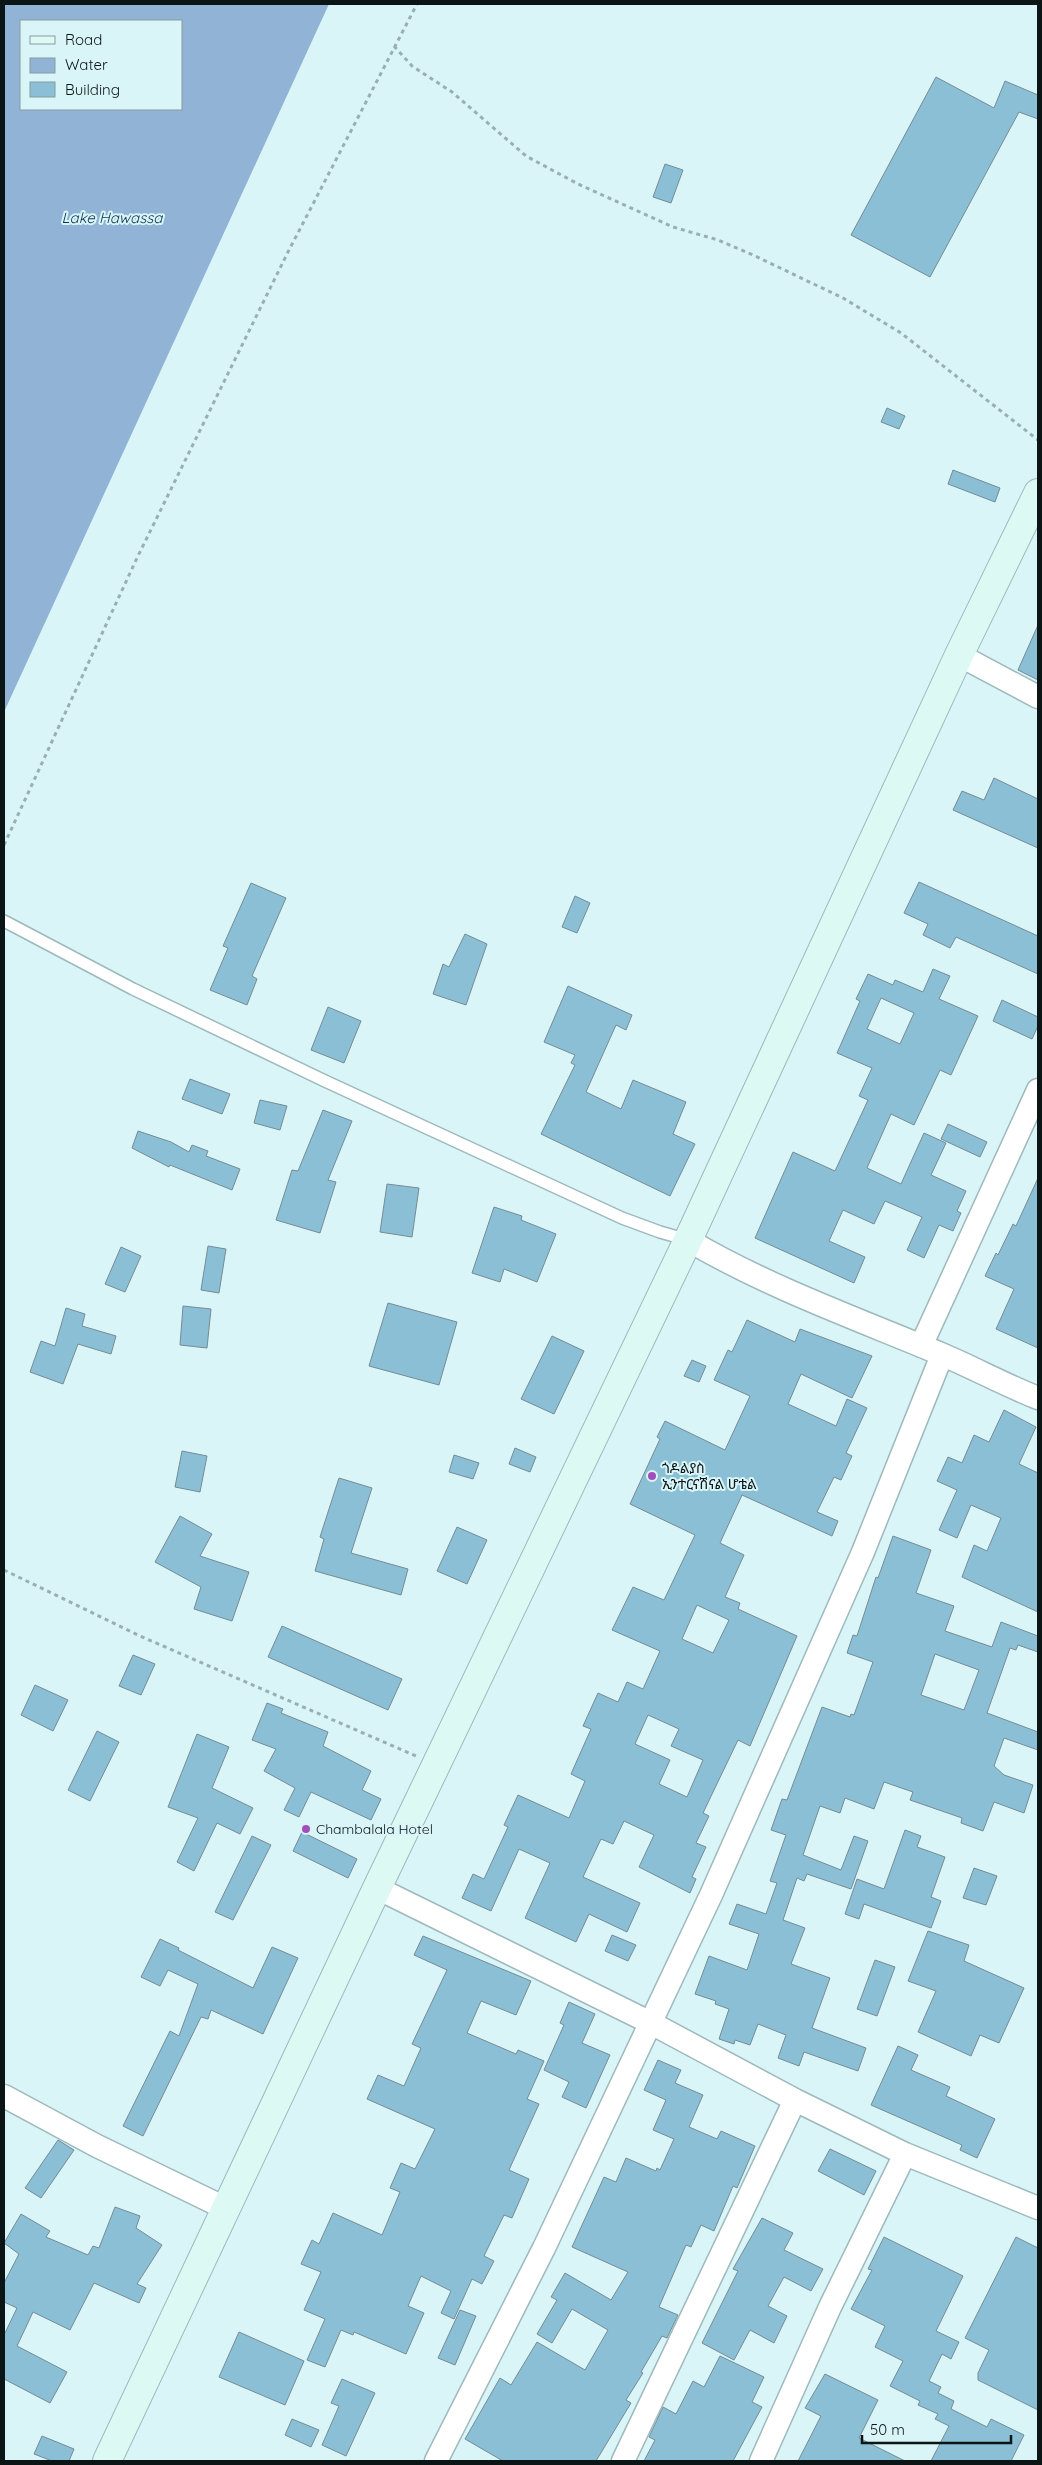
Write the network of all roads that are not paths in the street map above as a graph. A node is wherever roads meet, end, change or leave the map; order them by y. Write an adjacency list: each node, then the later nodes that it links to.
1 (1038, 494): 3 (main road)
2 (1038, 535): 3 (main road)
3 (1012, 550): 4 (main road)
4 (959, 655): 5 (street); 8 (main road)
5 (1038, 697)
6 (4, 921): 8 (lane)
7 (1038, 1090): 9 (street)
8 (688, 1240): 9 (street); 12 (main road)
9 (921, 1346): 10 (street)
10 (942, 1355): 11 (street); 13 (street)
11 (1038, 1398)
12 (377, 1888): 13 (street); 18 (main road)
13 (651, 2023): 15 (street); 20 (street)
14 (4, 2096): 18 (street)
15 (795, 2100): 16 (street); 21 (street)
16 (905, 2154): 17 (street); 22 (street)
17 (1038, 2208)
18 (227, 2209): 19 (main road)
19 (106, 2461)
20 (436, 2461)
21 (622, 2461)
22 (761, 2461)

